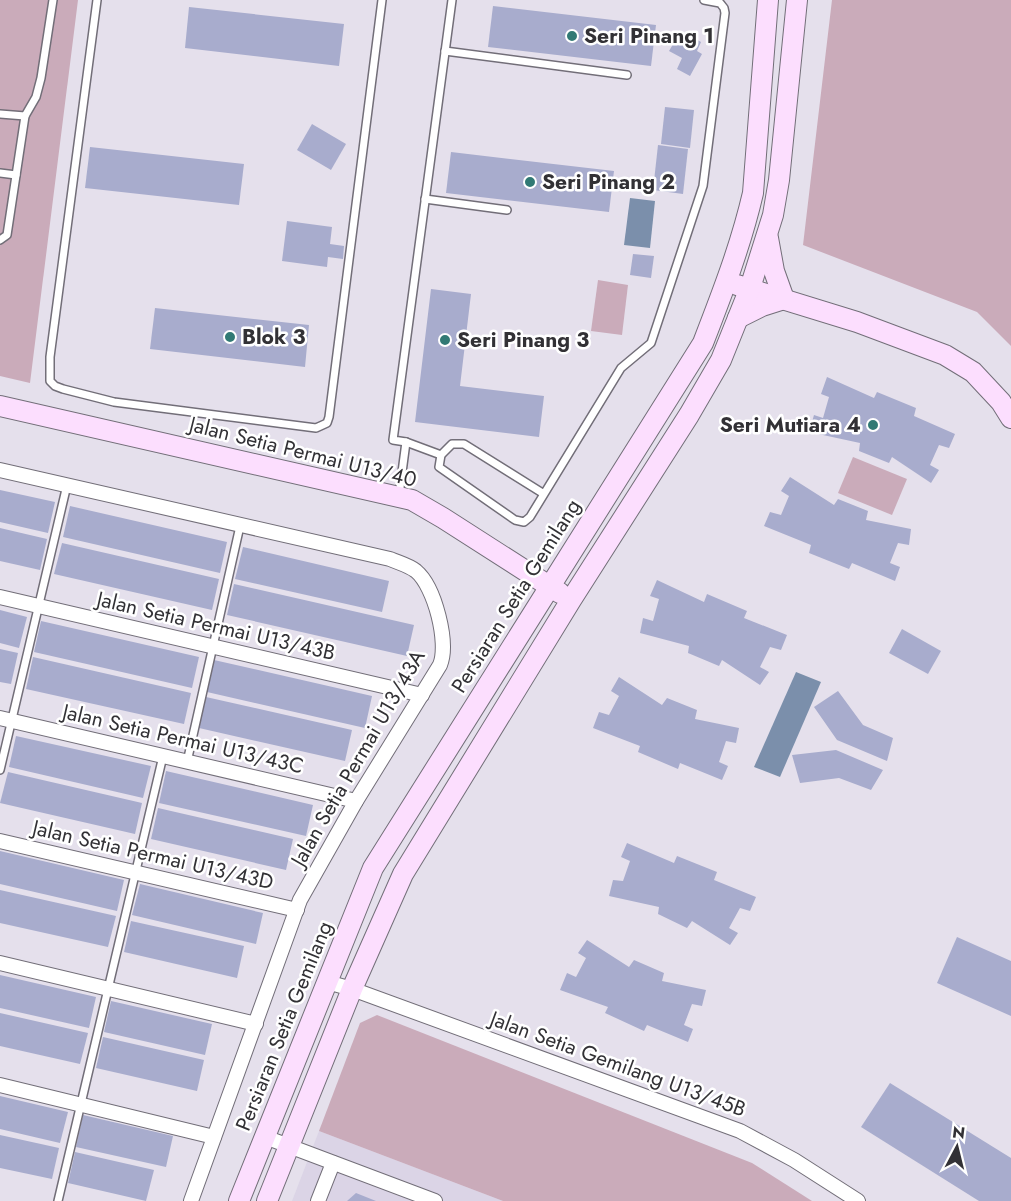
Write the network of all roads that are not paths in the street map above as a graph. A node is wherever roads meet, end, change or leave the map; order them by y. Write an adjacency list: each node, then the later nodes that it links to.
1 (53, 0): 11 (lane)
2 (97, 0): 3 (lane)
3 (382, 0)
4 (452, 0): 8 (lane)
5 (704, 0): 28 (lane)
6 (768, 0): 18 (street, Persiaran Setia Gemilang)
7 (797, 0): 16 (street)
8 (445, 51): 9 (lane); 14 (lane)
9 (627, 75)
10 (0, 114): 11 (lane)
11 (25, 116): 13 (lane)
12 (0, 173): 13 (lane)
13 (16, 175): 17 (lane)
14 (425, 199): 15 (lane); 24 (lane)
15 (507, 210)
16 (767, 233): 19 (street); 20 (street)
17 (0, 240)
18 (727, 282): 19 (street); 31 (street, Persiaran Setia Gemilang)
19 (750, 288): 20 (street); 21 (street)
20 (784, 299): 21 (street); 23 (street)
21 (738, 318): 33 (street)
22 (0, 406): 29 (street, Jalan Setia Permai U13/40)
23 (1011, 418)
24 (406, 442): 25 (lane); 29 (lane)
25 (441, 455): 28 (lane); 28 (lane)
26 (0, 470): 27 (street, Jalan Setia Permai U13/43A)
27 (67, 485): 30 (street, Jalan Setia Permai U13/43A); 34 (lane)
28 (544, 494)
29 (398, 497): 31 (street, Jalan Setia Permai U13/40)
30 (240, 526): 35 (lane); 36 (street, Jalan Setia Permai U13/43A)
31 (550, 587): 33 (street, Jalan Setia Permai U13/40); 46 (street, Persiaran Setia Gemilang)
32 (0, 597): 34 (street, Jalan Setia Permai U13/43B)
33 (571, 600): 48 (street)
34 (38, 606): 35 (street, Jalan Setia Permai U13/43B); 37 (lane)
35 (213, 647): 36 (street, Jalan Setia Permai U13/43B); 39 (lane)
36 (422, 695): 41 (street, Jalan Setia Permai U13/43A)
37 (6, 720): 38 (street, Jalan Setia Permai U13/43C); 40 (lane)
38 (163, 756): 39 (street, Jalan Setia Permai U13/43C); 43 (lane)
39 (187, 762): 41 (street, Jalan Setia Permai U13/43C)
40 (0, 770)
41 (356, 801): 44 (street, Jalan Setia Permai U13/43A)
42 (0, 841): 43 (street, Jalan Setia Permai U13/43D)
43 (135, 872): 44 (street, Jalan Setia Permai U13/43D); 47 (lane)
44 (297, 910): 49 (street, Jalan Setia Permai U13/43A)
45 (0, 963): 47 (street)
46 (327, 982): 48 (street, Jalan Setia Gemilang U13/45B); 53 (street, Persiaran Setia Gemilang)
47 (108, 989): 49 (street); 51 (lane)
48 (352, 989): 54 (street); 62 (street, Jalan Setia Gemilang U13/45B)
49 (256, 1024): 52 (street, Jalan Setia Permai U13/43A)
50 (0, 1085): 51 (street)
51 (80, 1104): 52 (street); 56 (lane)
52 (214, 1137): 57 (street, Jalan Setia Permai U13/43A)
53 (265, 1137): 54 (street); 58 (street, Persiaran Setia Gemilang)
54 (289, 1147): 55 (street); 59 (street)
55 (333, 1163): 60 (street); 61 (street)
56 (58, 1201)
57 (191, 1201)
58 (239, 1201)
59 (267, 1201)
60 (318, 1201)
61 (435, 1201)
62 (858, 1201)

